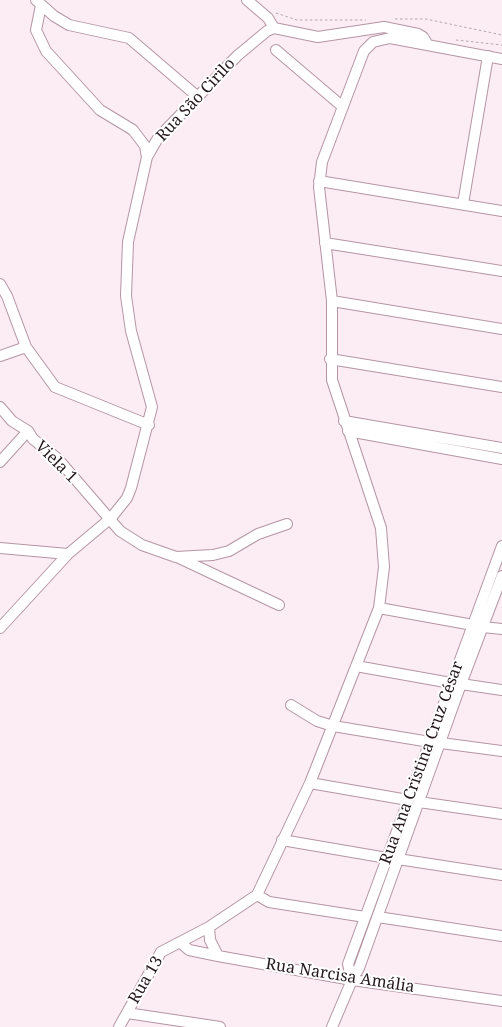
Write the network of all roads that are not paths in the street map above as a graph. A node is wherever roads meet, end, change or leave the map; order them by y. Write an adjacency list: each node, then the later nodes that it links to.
1 (247, 0): 3 (street)
2 (38, 2): 8 (street); 10 (street)
3 (274, 28): 4 (street); 8 (street, Rua São Cirilo)
4 (428, 45): 6 (street); 9 (street)
5 (276, 50): 9 (street)
6 (488, 56): 7 (street); 12 (street)
7 (502, 58)
8 (198, 97): 10 (street, Rua São Cirilo)
9 (343, 107): 11 (street)
10 (147, 157): 26 (street, Rua São Cirilo)
11 (319, 181): 12 (street); 14 (street)
12 (463, 204): 13 (street)
13 (502, 211)
14 (325, 243): 15 (street); 18 (street)
15 (502, 271)
16 (0, 284): 17 (street)
17 (3, 296): 20 (street)
18 (332, 301): 19 (street); 22 (street)
19 (502, 329)
20 (26, 347): 21 (street); 26 (street)
21 (0, 356)
22 (330, 359): 23 (street); 25 (street)
23 (502, 387)
24 (0, 407): 27 (street, Viela 1)
25 (344, 421): 28 (street); 29 (street)
26 (149, 425): 32 (street, Rua São Cirilo)
27 (28, 431): 31 (street); 32 (street, Viela 1)
28 (348, 431): 30 (street); 40 (street)
29 (502, 448)
30 (502, 459)
31 (0, 462)
32 (111, 518): 36 (street, Rua São Cirilo); 37 (street, Viela 1)
33 (286, 524): 37 (street)
34 (502, 546): 41 (street, Rua Ana Cristina Cruz César)
35 (0, 548): 36 (street)
36 (68, 554): 42 (street, Rua São Cirilo)
37 (176, 557): 39 (street, Viela 1)
38 (502, 576): 41 (street, Rua Ana Cristina Cruz César)
39 (279, 605)
40 (379, 608): 41 (street); 44 (street)
41 (478, 626): 43 (street); 45 (street, Rua Ana Cristina Cruz César)
42 (0, 628)
43 (502, 629)
44 (356, 666): 45 (street); 48 (street)
45 (456, 684): 46 (street); 49 (street, Rua Ana Cristina Cruz César); 50 (street, Rua Ana Cristina Cruz César)
46 (502, 690)
47 (291, 705): 48 (street)
48 (333, 726): 49 (street); 52 (street)
49 (430, 742): 53 (street, Rua Ana Cristina Cruz César)
50 (441, 743): 51 (street); 54 (street, Rua Ana Cristina Cruz César)
51 (502, 751)
52 (310, 783): 53 (street); 56 (street)
53 (408, 800): 57 (street, Rua Ana Cristina Cruz César)
54 (419, 802): 55 (street); 58 (street, Rua Ana Cristina Cruz César)
55 (502, 814)
56 (282, 840): 57 (street); 60 (street)
57 (387, 858): 61 (street, Rua Ana Cristina Cruz César)
58 (398, 859): 59 (street); 62 (street, Rua Ana Cristina Cruz César)
59 (502, 875)
60 (256, 895): 61 (street); 63 (street, Rua 13)
61 (365, 916): 67 (street, Rua Ana Cristina Cruz César)
62 (378, 917): 64 (street); 67 (street, Rua Ana Cristina Cruz César)
63 (209, 927): 65 (street, Rua 13); 66 (street)
64 (502, 936)
65 (182, 943): 66 (street, Rua Narcisa Amália); 69 (street, Rua 13)
66 (218, 956): 67 (street, Rua Narcisa Amália)
67 (352, 980): 68 (street, Rua Narcisa Amália); 72 (street, Rua Ana Cristina Cruz César)
68 (502, 1001)
69 (127, 1013): 70 (street, Rua 13); 71 (street)
70 (119, 1027)
71 (220, 1027)
72 (332, 1027)

